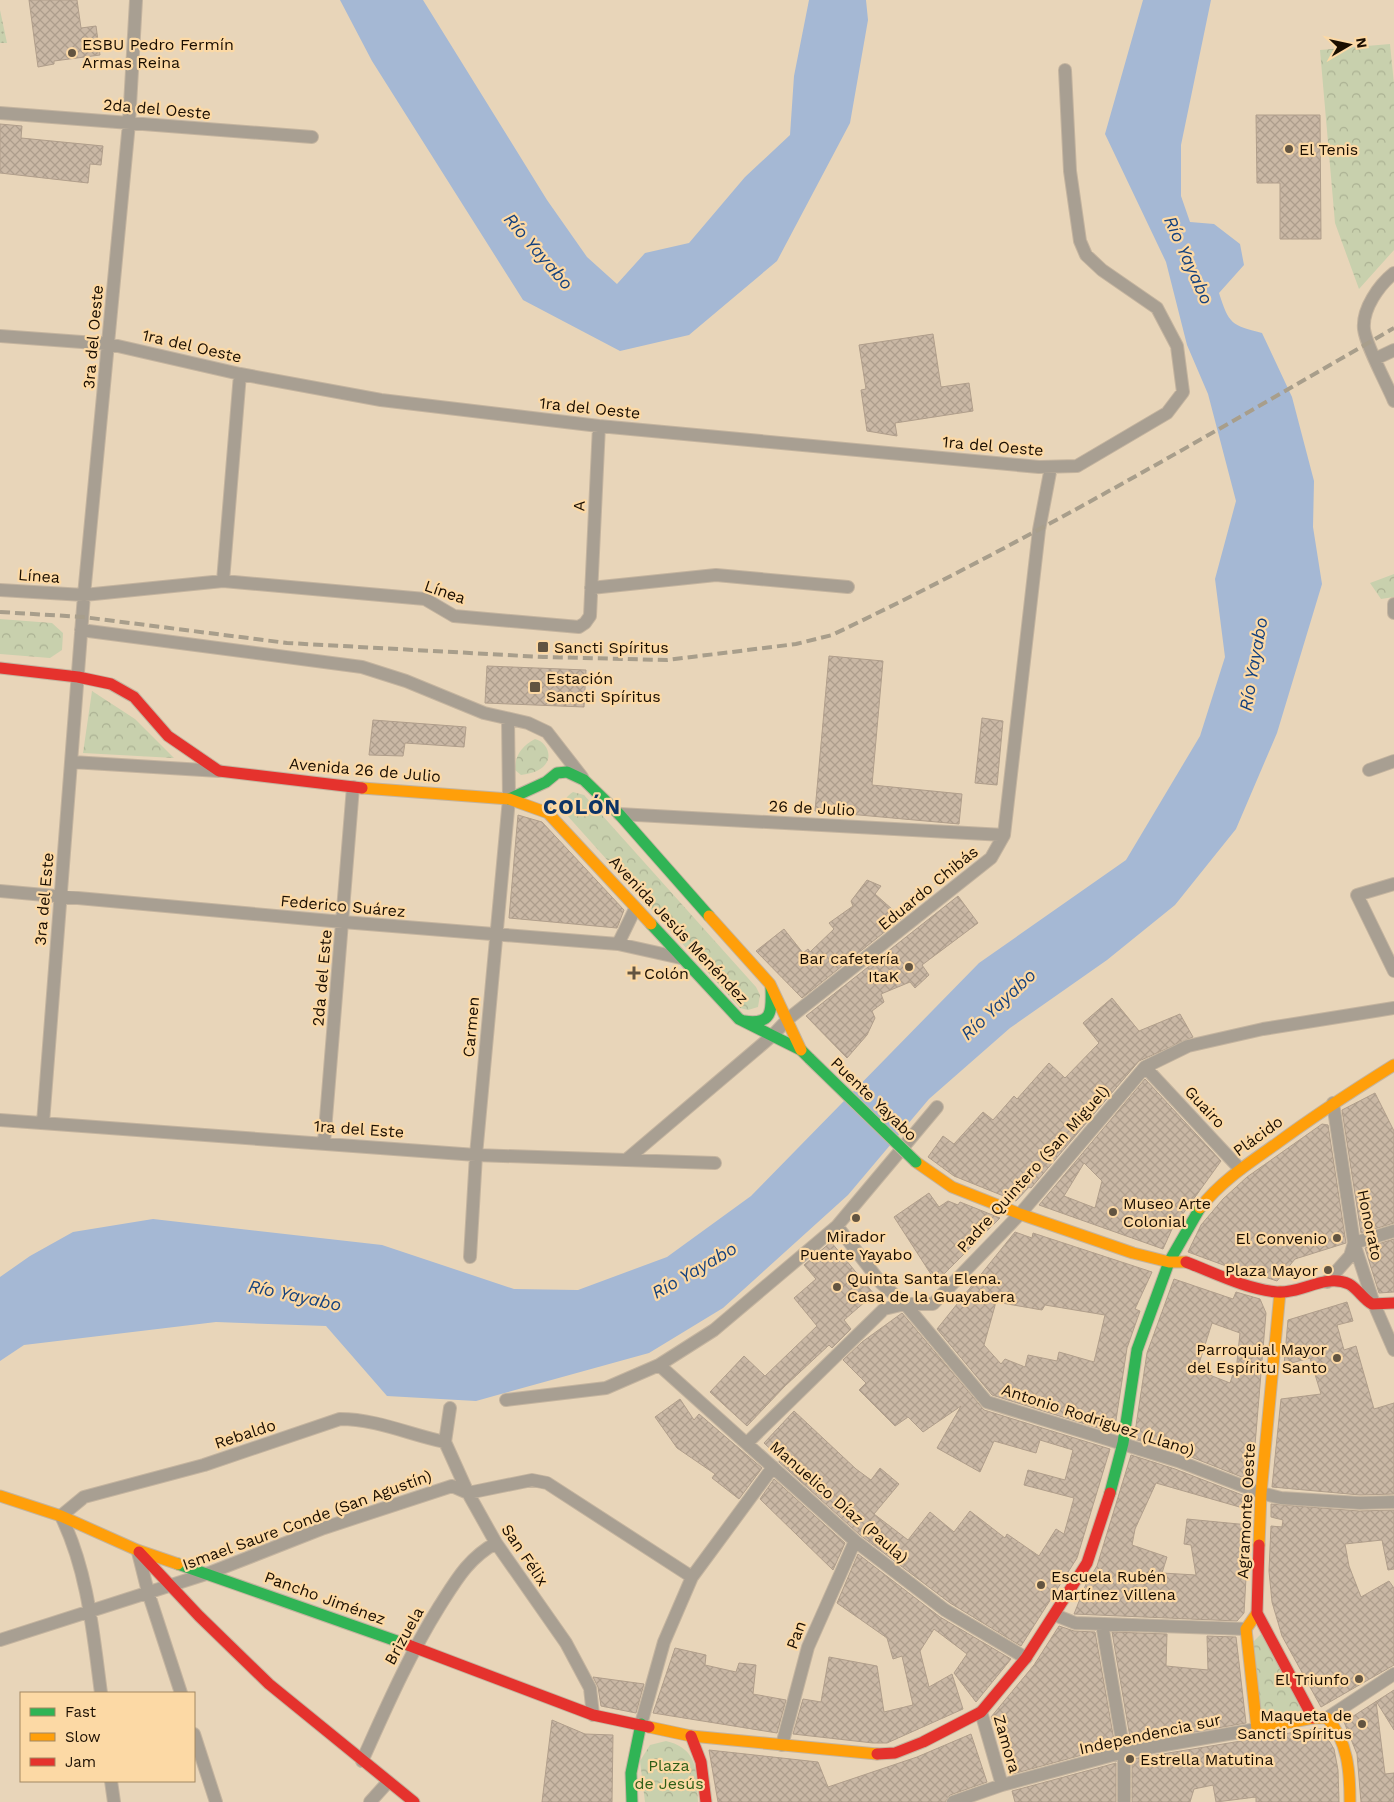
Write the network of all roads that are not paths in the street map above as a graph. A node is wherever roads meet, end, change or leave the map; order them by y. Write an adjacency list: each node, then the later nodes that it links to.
1 (136, 0): 4 (street, 3ra del Oeste)
2 (1065, 70): 14 (street, 1ra del Oeste)
3 (0, 113): 4 (street, 2da del Oeste)
4 (129, 123): 5 (street, 2da del Oeste); 8 (street, 3ra del Oeste)
5 (312, 137)
6 (1394, 273): 10 (street)
7 (0, 336): 8 (street, 1ra del Oeste)
8 (109, 344): 11 (street, 1ra del Oeste); 19 (street, 3ra del Oeste)
9 (1394, 350): 10 (street)
10 (1376, 359): 12 (street)
11 (240, 374): 13 (street, 1ra del Oeste); 15 (street)
12 (1394, 401)
13 (599, 426): 14 (street, 1ra del Oeste); 17 (street, A)
14 (1051, 467): 36 (street, Eduardo Chibás)
15 (223, 581): 17 (street, Línea); 19 (street, Línea)
16 (848, 587): 17 (street)
17 (591, 588)
18 (0, 590): 19 (street, Línea)
19 (84, 595): 22 (street, 3ra del Oeste)
20 (1394, 604): 21 (street)
21 (1394, 613)
22 (81, 630): 24 (street, 3ra del Oeste); 25 (street)
23 (0, 668): 24 (main road, Avenida 26 de Julio)
24 (78, 676): 27 (street, 3ra del Este); 29 (main road, Avenida 26 de Julio)
25 (508, 719): 30 (street, Avenida Jesús Menéndez); 33 (street)
26 (1394, 761): 28 (street)
27 (72, 762): 29 (street, Avenida 26 de Julio); 39 (street, 3ra del Este)
28 (1369, 770)
29 (219, 771): 32 (main road, Avenida 26 de Julio)
30 (584, 780): 31 (main road, Avenida Jesús Menéndez); 35 (main road, Avenida Jesús Menéndez)
31 (546, 782): 33 (main road, Avenida 26 de Julio); 34 (main road)
32 (353, 787): 33 (main road, Avenida 26 de Julio); 41 (street, 2da del Este)
33 (508, 799): 34 (main road, Avenida 26 de Julio); 42 (street, Carmen)
34 (546, 804): 40 (main road, Avenida Jesús Menéndez)
35 (619, 814): 36 (street, 26 de Julio); 46 (main road, Avenida Jesús Menéndez)
36 (1004, 835): 49 (street, Eduardo Chibás)
37 (1394, 884): 45 (street)
38 (0, 891): 39 (street, Federico Suárez)
39 (60, 898): 41 (street, Federico Suárez); 58 (street, 3ra del Este)
40 (635, 909): 43 (street); 44 (main road, Avenida Jesús Menéndez)
41 (343, 922): 42 (street, Federico Suárez); 59 (street, 2da del Este)
42 (495, 934): 43 (street, Federico Suárez); 60 (street, Carmen)
43 (618, 944): 44 (street, Federico Suárez)
44 (682, 958): 48 (main road, Avenida Jesús Menéndez)
45 (1394, 971)
46 (770, 984): 48 (main road); 49 (main road, Avenida Jesús Menéndez)
47 (1394, 1008): 54 (street, Padre Quintero (San Miguel))
48 (739, 1019): 50 (main road, Avenida Jesús Menéndez)
49 (788, 1019): 50 (street, Eduardo Chibás); 51 (main road, Avenida Jesús Menéndez)
50 (772, 1036): 51 (main road, Avenida Jesús Menéndez); 61 (street, Eduardo Chibás)
51 (801, 1050): 52 (main road, Avenida Jesús Menéndez)
52 (810, 1059): 64 (main road, Puente Yayabo, bridge)
53 (1394, 1065): 55 (main road, Plácido)
54 (1145, 1067): 63 (street, Guairo); 64 (street, Padre Quintero (San Miguel))
55 (1333, 1103): 63 (main road, Plácido); 67 (street, Honorato)
56 (937, 1107): 65 (street)
57 (0, 1120): 58 (street, 1ra del Este)
58 (43, 1123): 59 (street, 1ra del Este)
59 (324, 1143): 60 (street, 1ra del Este)
60 (476, 1155): 61 (street, 1ra del Este); 68 (street, Carmen)
61 (626, 1160): 62 (street, 1ra del Este)
62 (715, 1163)
63 (1240, 1169): 69 (main road, Plácido)
64 (1020, 1214): 69 (main road, Puente Yayabo); 73 (street, Padre Quintero (San Miguel))
65 (837, 1226): 73 (street, Antonio Rodriguez (Llano)); 76 (street)
66 (1394, 1231): 67 (street)
67 (1354, 1243): 70 (street); 74 (street, Honorato)
68 (470, 1257)
69 (1169, 1262): 71 (main road, Puente Yayabo); 80 (main road, Plácido)
70 (1327, 1282): 71 (main road); 74 (main road)
71 (1280, 1292): 84 (main road, Agramonte Oeste)
72 (1394, 1303): 74 (main road)
73 (905, 1304): 80 (street, Antonio Rodriguez (Llano)); 81 (street, Padre Quintero (San Miguel))
74 (1374, 1304): 75 (street, Honorato)
75 (1394, 1350)
76 (659, 1365): 77 (street); 81 (street, Manuelico Díaz (Paula))
77 (506, 1400)
78 (450, 1408): 79 (street)
79 (445, 1442): 83 (street, San Félix); 87 (street, Rebaldo)
80 (1123, 1442): 84 (street, Antonio Rodriguez (Llano)); 97 (main road, Plácido)
81 (747, 1443): 82 (street, Manuelico Díaz (Paula))
82 (773, 1467): 88 (street, Manuelico Díaz (Paula)); 92 (street)
83 (468, 1493): 89 (street, San Félix); 91 (street, Ismael Saure Conde (San Agustín)); 92 (street, Ismael Saure Conde (San Agustín))
84 (1261, 1493): 86 (street, Antonio Rodriguez (Llano)); 96 (main road, Agramonte Oeste)
85 (0, 1496): 87 (main road, Pancho Jiménez)
86 (1394, 1502)
87 (61, 1516): 90 (main road, Pancho Jiménez); 95 (street)
88 (855, 1541): 102 (street, Manuelico Díaz (Paula)); 114 (street, Pan)
89 (496, 1543): 101 (street, Brizuela); 107 (street, San Félix)
90 (137, 1550): 91 (main road, Pancho Jiménez); 93 (main road); 94 (street)
91 (209, 1573): 93 (street, Ismael Saure Conde (San Agustín)); 101 (main road, Pancho Jiménez)
92 (692, 1577): 110 (street)
93 (171, 1585): 94 (street, Ismael Saure Conde (San Agustín)); 116 (main road)
94 (148, 1592): 95 (street, Ismael Saure Conde (San Agustín)); 105 (street)
95 (91, 1611): 100 (street, Ismael Saure Conde (San Agustín)); 104 (street)
96 (1258, 1613): 99 (main road); 108 (main road, Agramonte Oeste)
97 (1055, 1615): 98 (street); 102 (main road, Plácido)
98 (1102, 1624): 99 (street); 115 (street)
99 (1246, 1629): 111 (main road)
100 (0, 1640)
101 (414, 1647): 107 (main road, Pancho Jiménez); 116 (street, Brizuela)
102 (1026, 1658): 106 (main road, Plácido)
103 (1394, 1674): 109 (street)
104 (101, 1692)
105 (181, 1692)
106 (981, 1712): 114 (main road, Pancho Jiménez); 119 (street, Zamora)
107 (593, 1715): 110 (main road, Pancho Jiménez)
108 (1313, 1718): 109 (main road, Independencia sur); 111 (main road, Independencia sur)
109 (1327, 1718): 128 (main road)
110 (641, 1724): 112 (main road, Pancho Jiménez); 125 (main road)
111 (1257, 1729): 115 (street, Independencia sur)
112 (691, 1736): 114 (main road, Pancho Jiménez); 120 (main road)
113 (195, 1737): 122 (street)
114 (782, 1745)
115 (1124, 1752): 119 (street, Independencia sur); 127 (street)
116 (362, 1761): 118 (main road)
117 (111, 1782): 121 (street)
118 (388, 1782): 123 (street); 124 (main road)
119 (1002, 1785): 126 (street, Independencia sur)
120 (705, 1801)
121 (114, 1802)
122 (216, 1802)
123 (370, 1802)
124 (414, 1802)
125 (632, 1802)
126 (953, 1802)
127 (1124, 1802)
128 (1350, 1802)

